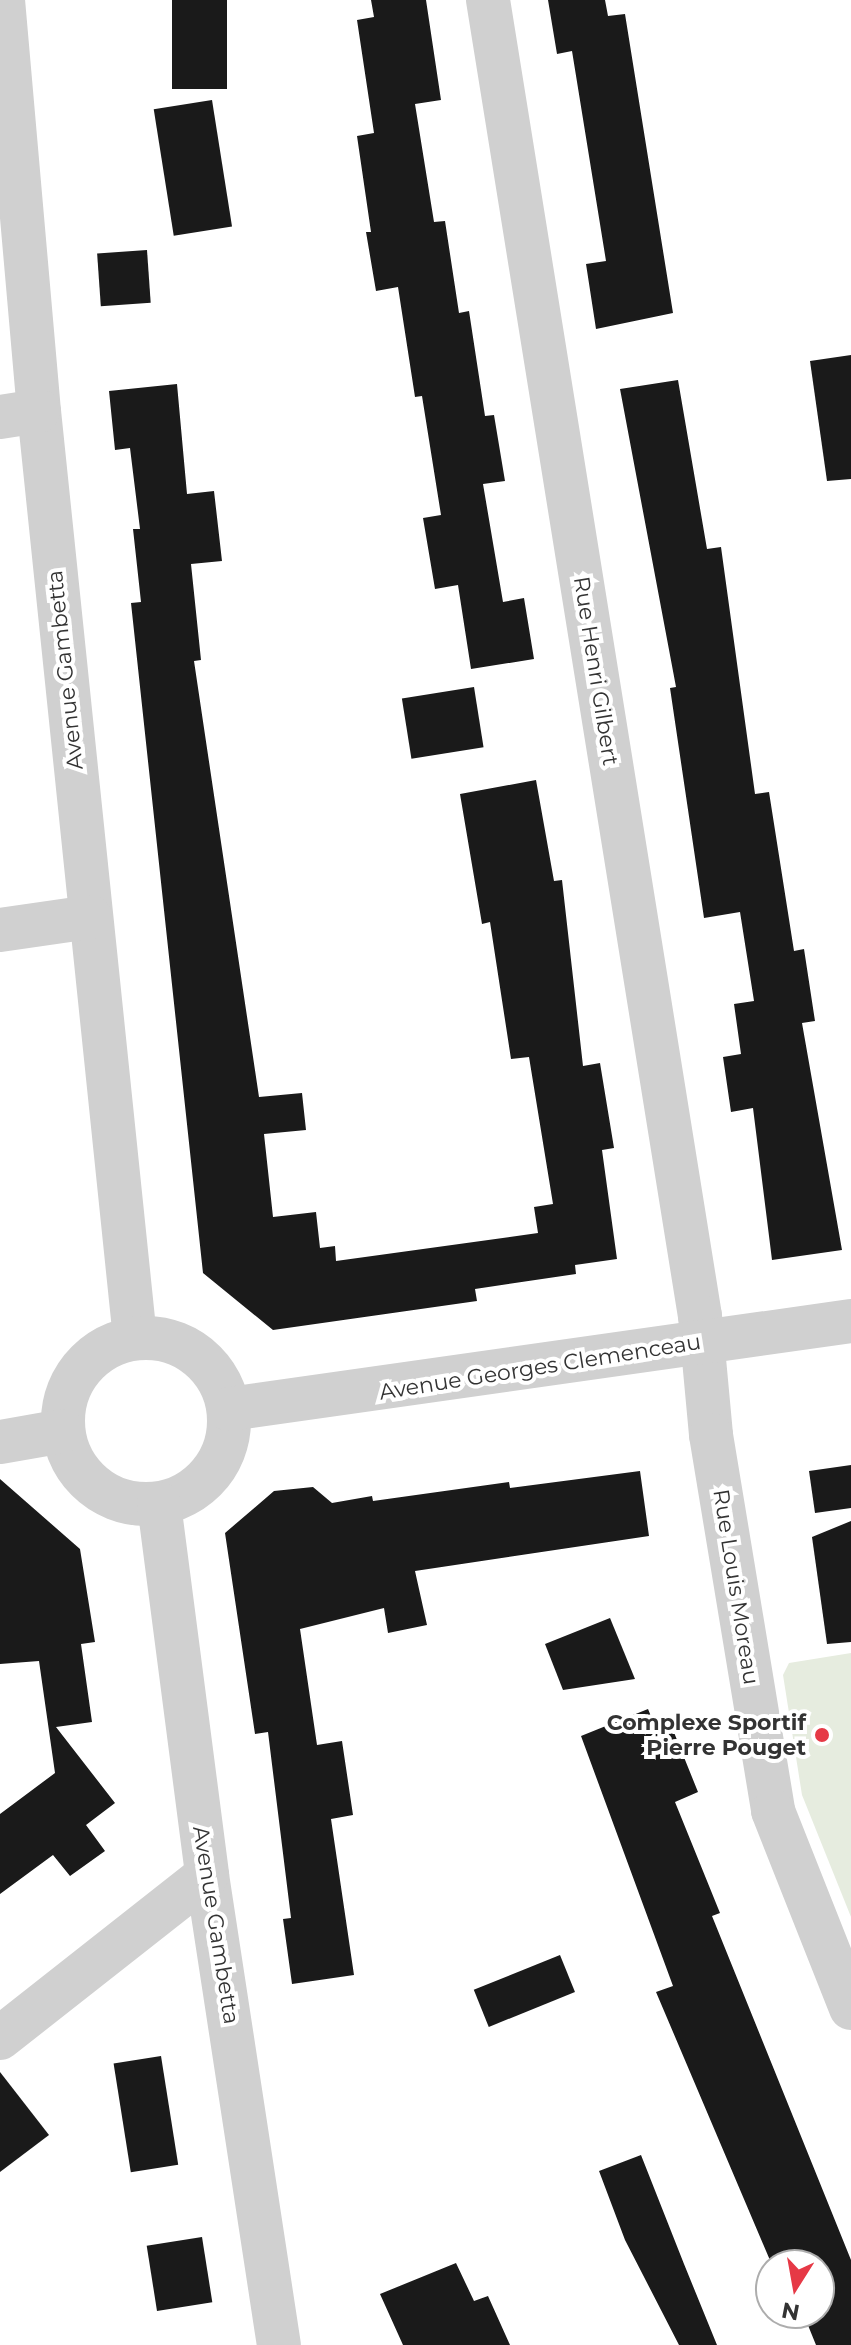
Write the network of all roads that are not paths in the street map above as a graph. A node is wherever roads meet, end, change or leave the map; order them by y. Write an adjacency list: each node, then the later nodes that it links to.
1 (3, 0): 3 (street, Avenue Gambetta)
2 (488, 0): 8 (street, Rue Henri Gilbert)
3 (20, 414): 4 (street, Avenue Gambetta)
4 (90, 917): 5 (street); 7 (street, Avenue Gambetta)
5 (0, 930)
6 (851, 1321): 8 (street, Avenue Georges Clemenceau)
7 (135, 1338): 9 (street); 10 (street)
8 (704, 1342): 9 (street, Avenue Georges Clemenceau); 14 (street, Rue Louis Moreau)
9 (229, 1409): 12 (street)
10 (63, 1431): 11 (street); 12 (street)
11 (0, 1442)
12 (159, 1504): 13 (street, Avenue Gambetta)
13 (207, 1875): 15 (street); 16 (street, Avenue Gambetta)
14 (851, 2008)
15 (0, 2038)
16 (283, 2339)

